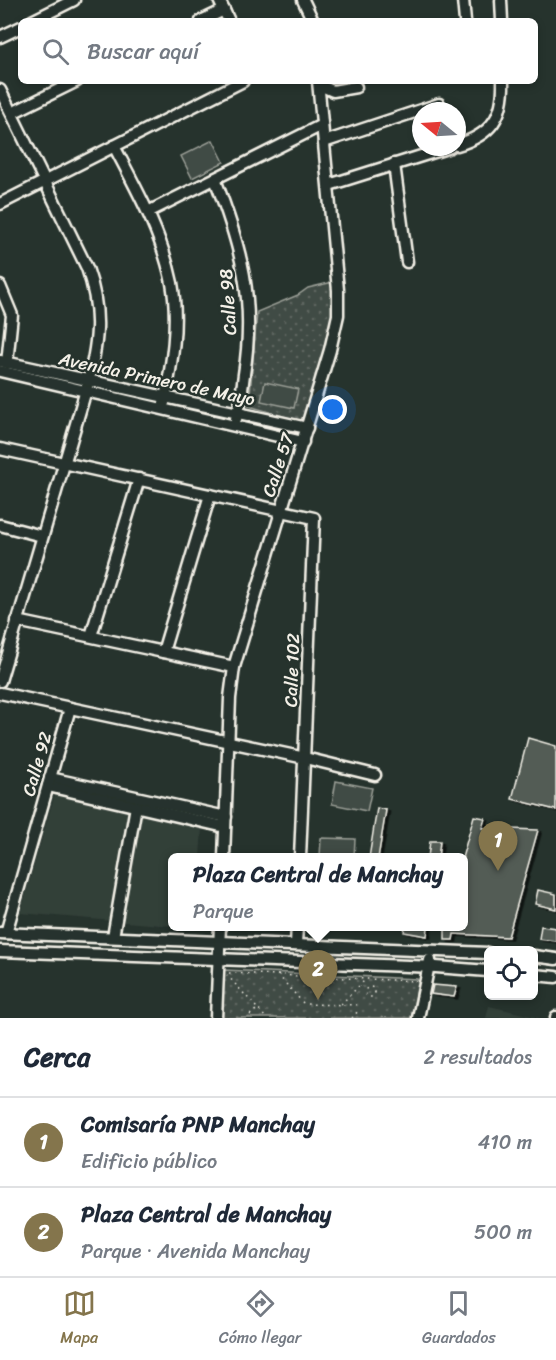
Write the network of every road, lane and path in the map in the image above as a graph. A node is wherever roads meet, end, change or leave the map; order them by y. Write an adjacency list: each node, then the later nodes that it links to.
1 (74, 0): 6 (street)
2 (303, 0): 8 (street)
3 (463, 0): 9 (street)
4 (501, 0): 10 (street)
5 (221, 5): 7 (street)
6 (38, 18)
7 (205, 18)
8 (312, 18)
9 (465, 18)
10 (502, 18)
11 (18, 28): 12 (street)
12 (0, 37)
13 (71, 84): 20 (street)
14 (237, 84): 25 (street)
15 (318, 84): 22 (street, Calle 57)
16 (320, 84): 18 (street)
17 (503, 84): 24 (street)
18 (356, 87)
19 (0, 90): 20 (street)
20 (12, 113): 29 (street)
21 (412, 113): 23 (street)
22 (322, 125): 23 (street, Calle 57); 28 (street)
23 (324, 142): 30 (street, Calle 57)
24 (466, 142)
25 (114, 146): 29 (street); 32 (street)
26 (420, 156): 27 (street)
27 (394, 164): 30 (street); 33 (street)
28 (215, 179): 32 (street); 39 (street, Calle 98)
29 (45, 180): 31 (street); 36 (street)
30 (329, 184): 41 (street, Calle 57)
31 (0, 204)
32 (148, 212): 37 (street)
33 (407, 262)
34 (0, 286): 35 (street)
35 (2, 365): 36 (street, Avenida Primero de Mayo)
36 (87, 385): 37 (street, Avenida Primero de Mayo); 38 (street, Avenida Primero de Mayo); 44 (street)
37 (165, 396): 38 (street); 39 (street, Avenida Primero de Mayo)
38 (163, 409): 40 (street, Avenida Primero de Mayo)
39 (238, 413): 40 (street, Calle 98); 41 (street, Avenida Primero de Mayo)
40 (234, 425): 42 (street, Avenida Primero de Mayo)
41 (307, 428): 42 (street, Calle 57)
42 (303, 442): 47 (street, Calle 57)
43 (0, 449): 44 (street)
44 (64, 463): 45 (street); 49 (street)
45 (139, 479): 46 (street); 51 (street)
46 (210, 495): 47 (street); 52 (street)
47 (281, 510): 54 (street, Calle 57); 59 (street, Calle 102)
48 (0, 525): 49 (street)
49 (42, 536): 50 (street)
50 (17, 621): 51 (street); 53 (street)
51 (91, 636): 52 (street)
52 (163, 652): 54 (street)
53 (2, 665): 55 (street)
54 (234, 667): 58 (street, Calle 57)
55 (0, 681)
56 (0, 693): 57 (street)
57 (70, 708): 58 (street); 61 (street, Calle 92)
58 (229, 743): 59 (street); 63 (street, Calle 57)
59 (305, 758): 60 (street); 65 (street, Calle 102)
60 (375, 775)
61 (49, 782): 62 (street); 63 (street); 68 (street, Calle 92)
62 (136, 806): 63 (street); 69 (street)
63 (226, 822): 64 (street, Calle 57)
64 (224, 853)
65 (300, 853)
66 (220, 931): 70 (street)
67 (297, 931): 71 (street)
68 (3, 933): 69 (street)
69 (113, 938): 70 (street)
70 (219, 942): 71 (street); 76 (street)
71 (296, 944): 72 (street)
72 (432, 950): 74 (street); 78 (street)
73 (0, 951): 76 (street)
74 (484, 953)
75 (538, 957): 77 (street)
76 (218, 958): 78 (street); 92 (street)
77 (556, 959)
78 (429, 967): 79 (street); 95 (street)
79 (484, 971)
80 (225, 973): 81 (path); 85 (path); 89 (path)
81 (277, 975): 84 (path); 87 (path)
82 (538, 975): 83 (street)
83 (556, 976)
84 (366, 978): 86 (path); 87 (path)
85 (225, 980)
86 (417, 984)
87 (340, 1005): 88 (path)
88 (359, 1005)
89 (257, 1008): 91 (path); 93 (path)
90 (359, 1010): 94 (path)
91 (250, 1015)
92 (216, 1018)
93 (266, 1018)
94 (352, 1018)
95 (418, 1018)

